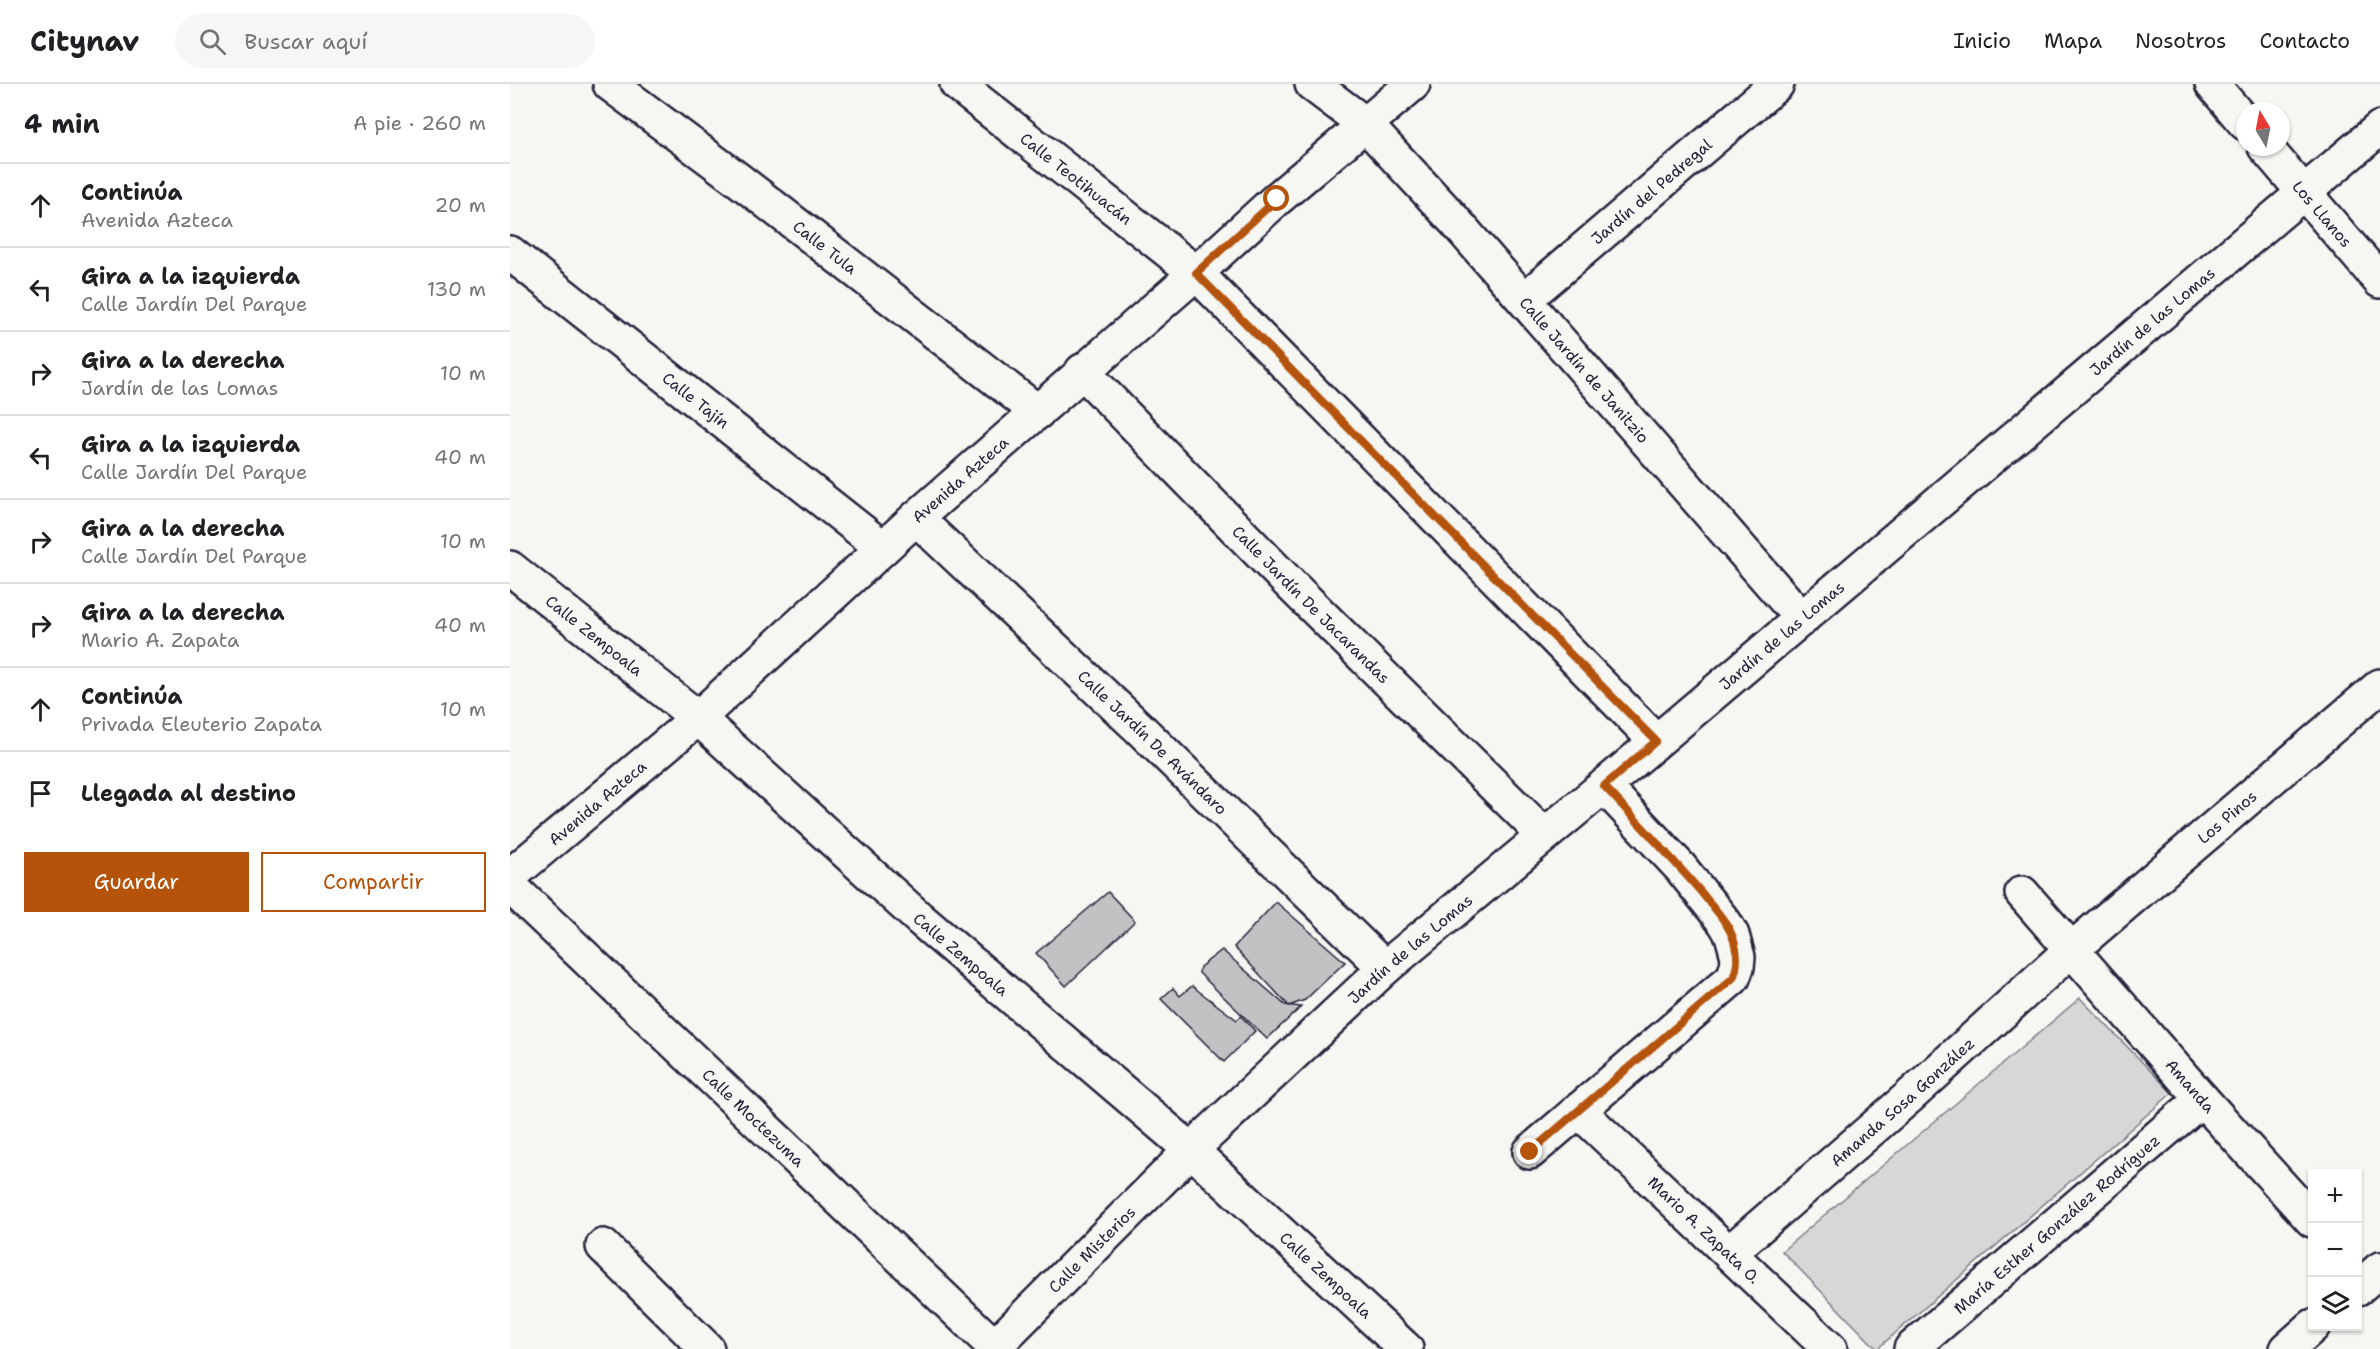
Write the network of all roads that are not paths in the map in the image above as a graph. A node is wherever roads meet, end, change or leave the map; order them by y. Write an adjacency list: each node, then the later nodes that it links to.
1 (610, 84): 17 (street, Calle Tula)
2 (957, 84): 13 (street, Calle Teotihuacán)
3 (1312, 84): 8 (street, Calle Jardín de Janitzio)
4 (1413, 84): 8 (street, Avenida Azteca)
5 (1777, 84): 15 (street, Jardín del Pedregal)
6 (2212, 84): 7 (street)
7 (2236, 112)
8 (1365, 124): 13 (street, Avenida Azteca); 15 (street, Calle Jardín de Janitzio)
9 (2380, 128): 11 (street, Jardín de las Lomas)
10 (2273, 156): 11 (street, Los Llanos)
11 (2304, 193): 14 (street, Los Llanos); 21 (street, Jardín de las Lomas)
12 (510, 253): 19 (street, Calle Tajín)
13 (1196, 273): 16 (street, Avenida Azteca); 24 (street, Calle Teotihuacán)
14 (2380, 281)
15 (1525, 299): 21 (street, Calle Jardín de Janitzio)
16 (1082, 371): 17 (street, Avenida Azteca); 26 (street, Calle Jardín De Jacarandas)
17 (1038, 412): 18 (street, Avenida Azteca)
18 (916, 518): 19 (street, Avenida Azteca); 31 (street, Calle Jardín De Avándaro)
19 (883, 548): 23 (street, Avenida Azteca)
20 (510, 568): 23 (street, Calle Zempoala)
21 (1802, 619): 24 (street, Jardín de las Lomas)
22 (2380, 686): 30 (street, Los Pinos)
23 (698, 718): 27 (street, Avenida Azteca); 34 (street, Calle Zempoala)
24 (1656, 741): 25 (street, Jardín de las Lomas)
25 (1604, 786): 26 (street, Jardín de las Lomas); 33 (street)
26 (1544, 835): 31 (street, Jardín de las Lomas)
27 (510, 876)
28 (510, 886): 40 (street, Calle Moctezuma)
29 (2022, 893): 30 (street, Amanda)
30 (2072, 949): 32 (street, Amanda); 38 (street, Amanda Sosa González)
31 (1385, 968): 34 (street, Jardín de las Lomas)
32 (2202, 1099): 36 (street, Amanda); 44 (street, María Esther González Rodríguez)
33 (1578, 1110): 35 (street); 38 (street, Mario A. Zapata O.)
34 (1191, 1150): 40 (street, Calle Misterios); 42 (street, Calle Zempoala)
35 (1530, 1152)
36 (2308, 1215)
37 (603, 1246): 41 (street)
38 (1729, 1253): 43 (street, Mario A. Zapata O.)
39 (2308, 1330): 45 (street)
40 (994, 1348)
41 (707, 1349)
42 (1406, 1349)
43 (1830, 1349)
44 (1911, 1349)
45 (2287, 1349)

